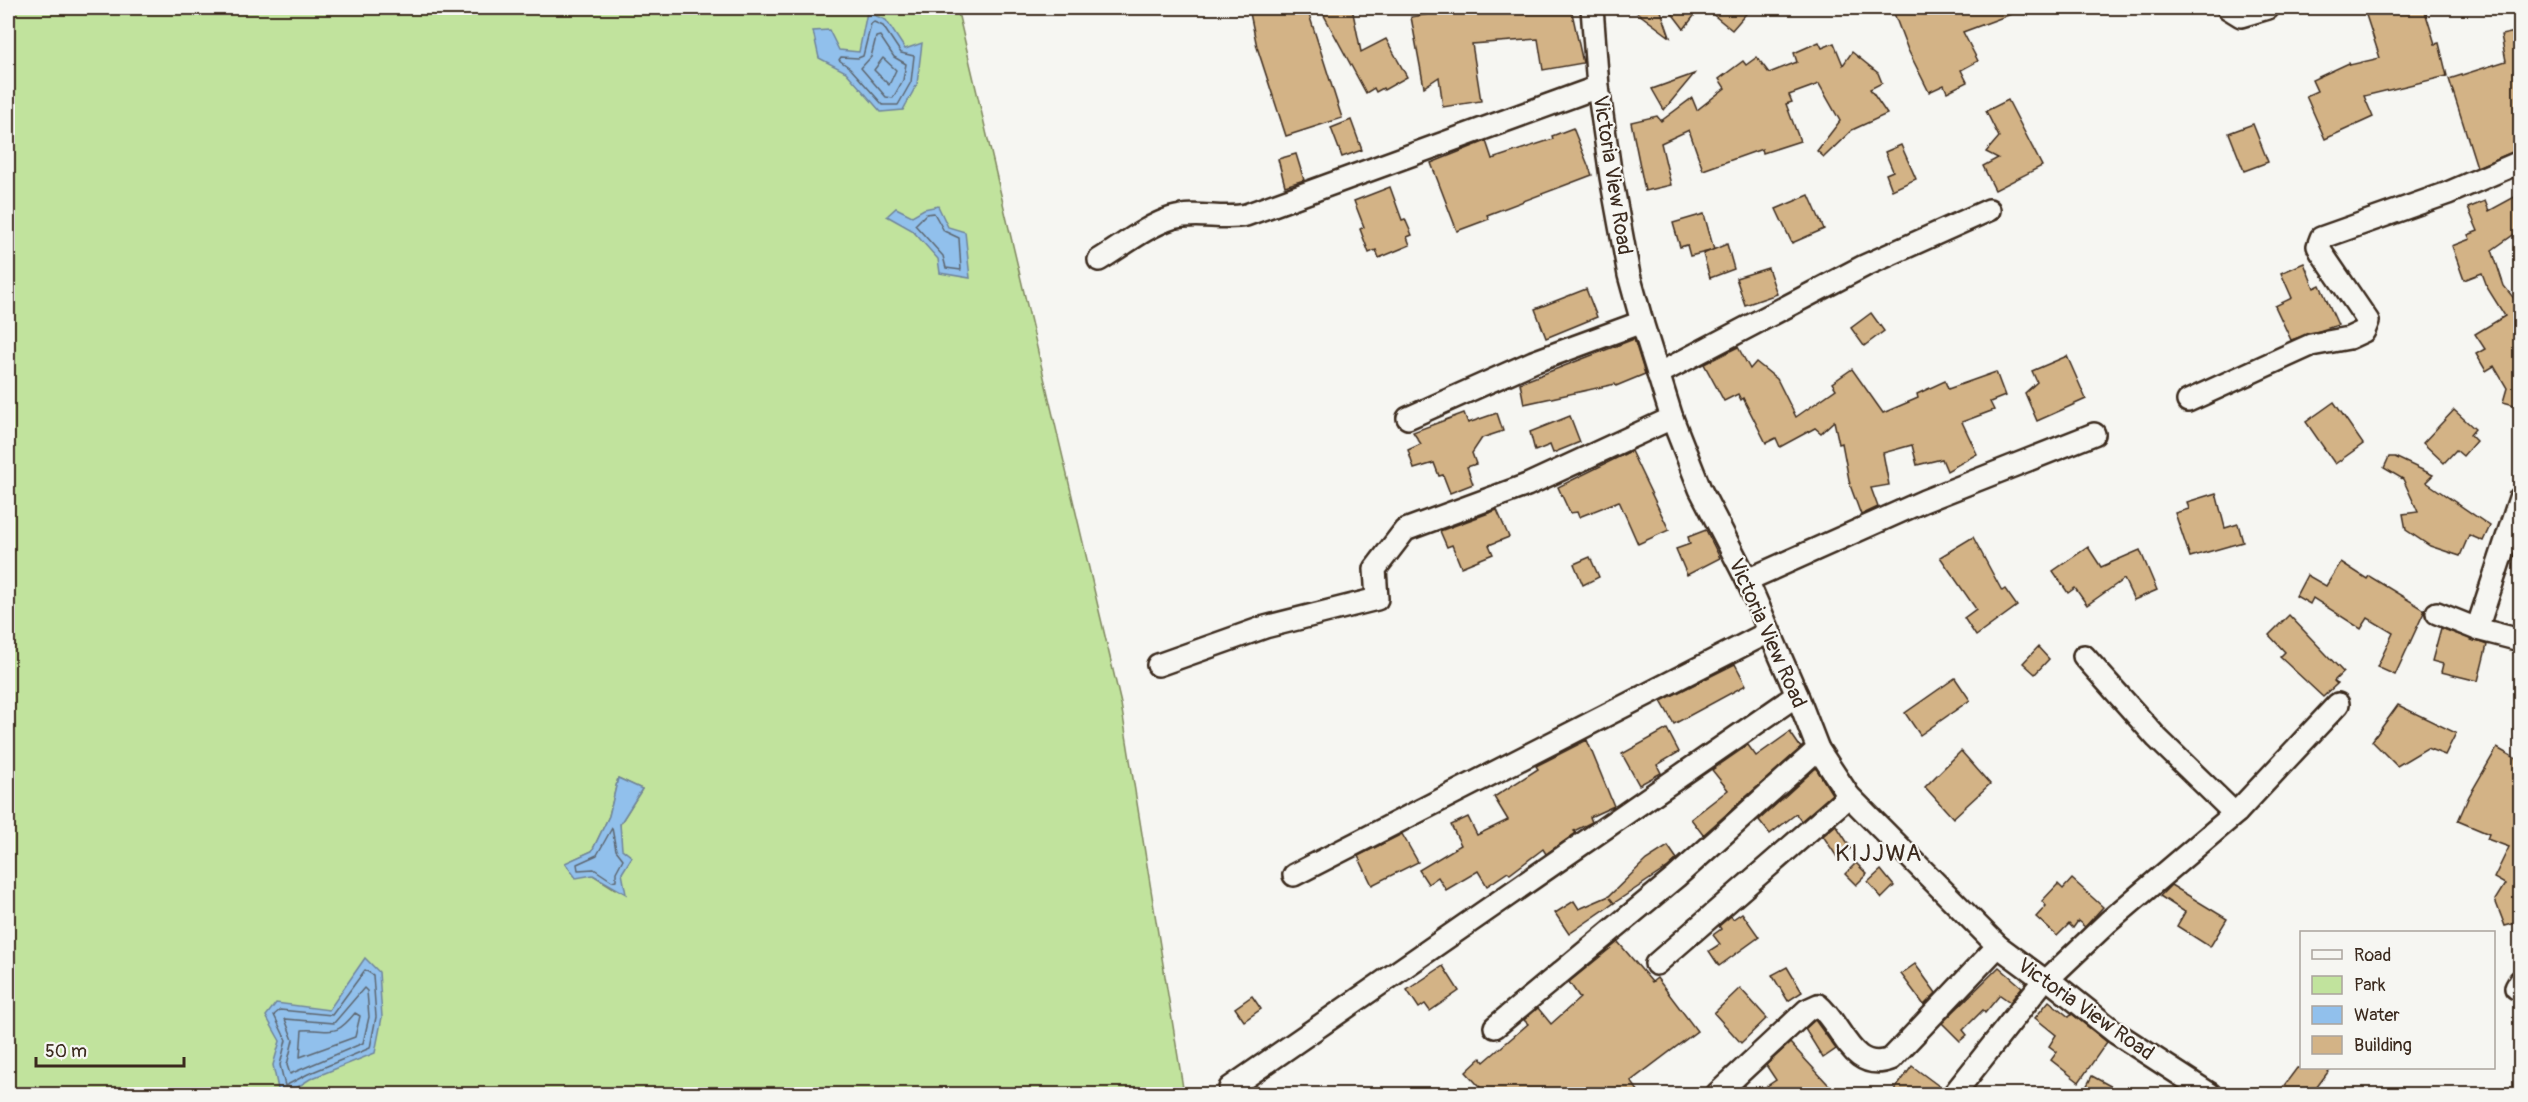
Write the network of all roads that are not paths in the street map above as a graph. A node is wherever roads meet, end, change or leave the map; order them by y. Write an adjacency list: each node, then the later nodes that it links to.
1 (1592, 8): 4 (street, Victoria View Road)
2 (2228, 8): 3 (street)
3 (2268, 8)
4 (1598, 87): 7 (street); 8 (street, Victoria View Road)
5 (2520, 162): 10 (street)
6 (1989, 210): 9 (street)
7 (1100, 260)
8 (1642, 322): 9 (street, Victoria View Road); 11 (street)
9 (1658, 374): 12 (street, Victoria View Road)
10 (2188, 401)
11 (1408, 418)
12 (1672, 418): 15 (street, Victoria View Road); 21 (street)
13 (2094, 434): 15 (street)
14 (2520, 498): 17 (street)
15 (1747, 580): 18 (street, Victoria View Road)
16 (2438, 612): 17 (street)
17 (2478, 629): 19 (street)
18 (1768, 632): 22 (street, Victoria View Road); 27 (street)
19 (2520, 640)
20 (2084, 656): 26 (street)
21 (1158, 666)
22 (1797, 695): 24 (street, Victoria View Road); 34 (street)
23 (2338, 704): 26 (street)
24 (1818, 749): 25 (street, Victoria View Road); 33 (street)
25 (1849, 796): 28 (street, Victoria View Road); 29 (street)
26 (2237, 812): 30 (street)
27 (1294, 875)
28 (1998, 946): 30 (street, Victoria View Road); 35 (street)
29 (1656, 964)
30 (2046, 980): 36 (street); 37 (street, Victoria View Road)
31 (2520, 981): 32 (street)
32 (2520, 989)
33 (1495, 1027)
34 (1230, 1088)
35 (1717, 1095)
36 (1954, 1095)
37 (2210, 1095)

